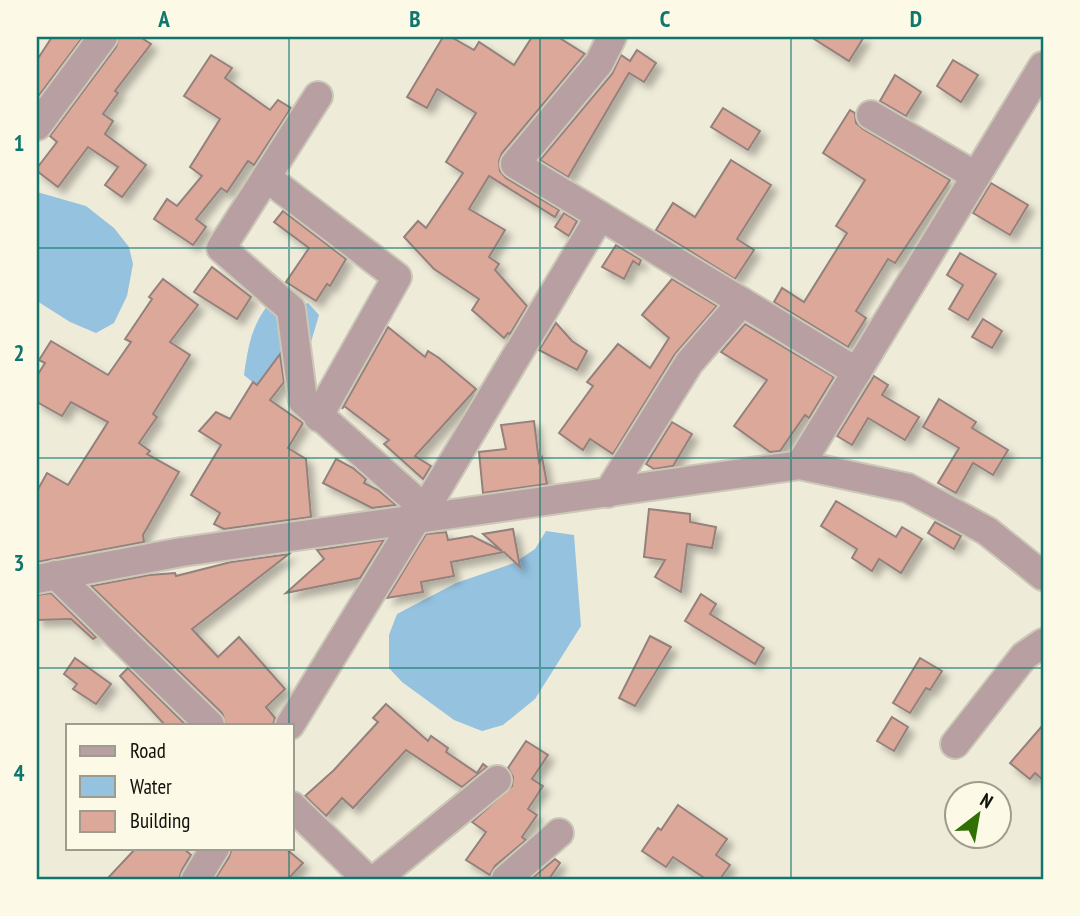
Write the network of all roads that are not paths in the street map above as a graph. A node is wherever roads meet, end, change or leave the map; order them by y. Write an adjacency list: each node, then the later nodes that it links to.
1 (103, 37): 6 (street)
2 (612, 37): 9 (street)
3 (1043, 66): 7 (street)
4 (318, 96): 8 (street)
5 (871, 115): 7 (street)
6 (37, 126)
7 (976, 176): 11 (street)
8 (266, 177): 12 (street); 12 (street)
9 (600, 216): 10 (street); 15 (street)
10 (742, 302): 11 (street); 14 (street)
11 (857, 372): 13 (street)
12 (318, 416): 15 (street)
13 (800, 465): 14 (street); 16 (street)
14 (608, 493): 15 (street)
15 (420, 515): 17 (street); 20 (street)
16 (1043, 576)
17 (46, 577): 19 (street)
18 (1043, 643): 21 (street)
19 (208, 724)
20 (291, 724)
21 (955, 744)
22 (497, 780): 28 (street)
23 (294, 808): 27 (street)
24 (559, 833): 29 (street)
25 (214, 850): 26 (street)
26 (195, 879)
27 (367, 879)
28 (376, 879)
29 (506, 879)

